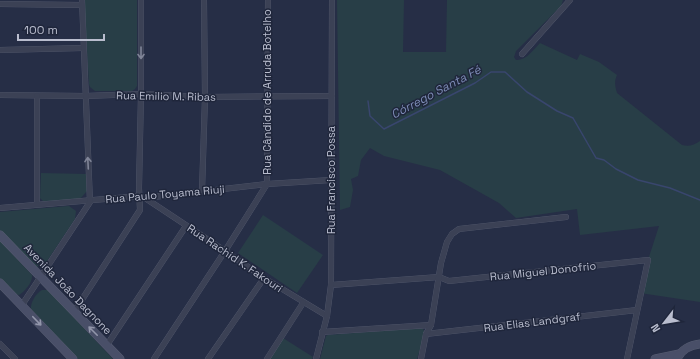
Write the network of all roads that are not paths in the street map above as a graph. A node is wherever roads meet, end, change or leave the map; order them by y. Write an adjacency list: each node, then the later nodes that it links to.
1 (141, 0): 11 (street, one-way to 11)
2 (204, 0): 15 (street)
3 (268, 0): 16 (street, Rua Cândido de Arruda Botelho)
4 (332, 0): 17 (street, Rua Francisco Possa)
5 (570, 0): 10 (street)
6 (82, 2): 7 (street); 8 (street)
7 (0, 4)
8 (83, 48): 9 (street); 14 (street)
9 (0, 50)
10 (522, 54)
11 (141, 94): 14 (street, Rua Emilio M. Ribas); 15 (street, Rua Emilio M. Ribas); 21 (street)
12 (0, 95): 13 (street, Rua Emilio M. Ribas)
13 (37, 96): 14 (street, Rua Emilio M. Ribas); 23 (street)
14 (85, 96): 22 (street, one-way to 14)
15 (205, 96): 16 (street, Rua Emilio M. Ribas); 20 (street)
16 (268, 96): 17 (street, Rua Emilio M. Ribas); 19 (street, Rua Cândido de Arruda Botelho)
17 (332, 96): 18 (street, Rua Francisco Possa)
18 (331, 180): 19 (street, Rua Paulo Toyama Riuji); 33 (street, Rua Francisco Possa)
19 (267, 184): 20 (street, Rua Paulo Toyama Riuji); 28 (street)
20 (202, 191): 21 (street, Rua Paulo Toyama Riuji)
21 (143, 197): 22 (street, Rua Paulo Toyama Riuji); 26 (street, Rua Rachid K. Fakouri); 37 (street)
22 (90, 202): 23 (street, Rua Paulo Toyama Riuji); 30 (street)
23 (37, 204): 24 (street, Rua Paulo Toyama Riuji)
24 (0, 208)
25 (566, 217): 29 (street)
26 (186, 226): 28 (street, Rua Rachid K. Fakouri); 44 (street)
27 (0, 235): 30 (street, Avenida João Dagnone)
28 (225, 251): 31 (street, Rua Rachid K. Fakouri); 49 (street)
29 (439, 277): 33 (street, Rua Miguel Donofrio); 36 (street, Rua Miguel Donofrio); 39 (street)
30 (41, 278): 35 (street); 37 (street, Avenida João Dagnone)
31 (264, 278): 34 (street, Rua Rachid K. Fakouri); 50 (street)
32 (0, 283): 35 (street)
33 (331, 284): 38 (street, Rua Francisco Possa)
34 (303, 303): 38 (street, Rua Rachid K. Fakouri); 51 (street)
35 (22, 305): 47 (street, one-way to 47)
36 (637, 310): 41 (street, Rua Elias Landgraf); 54 (street)
37 (74, 312): 44 (street, Avenida João Dagnone, one-way to 37)
38 (327, 316): 40 (street, Rua Francisco Possa)
39 (431, 325): 40 (street); 41 (street)
40 (322, 332): 52 (street, Rua Francisco Possa)
41 (426, 334): 53 (street)
42 (0, 344): 46 (street)
43 (700, 344): 45 (street)
44 (107, 346): 48 (street, Avenida João Dagnone)
45 (678, 357): 55 (street)
46 (15, 359)
47 (73, 359)
48 (120, 359)
49 (154, 359)
50 (208, 359)
51 (267, 359)
52 (316, 359)
53 (420, 359)
54 (627, 359)
55 (655, 359)

